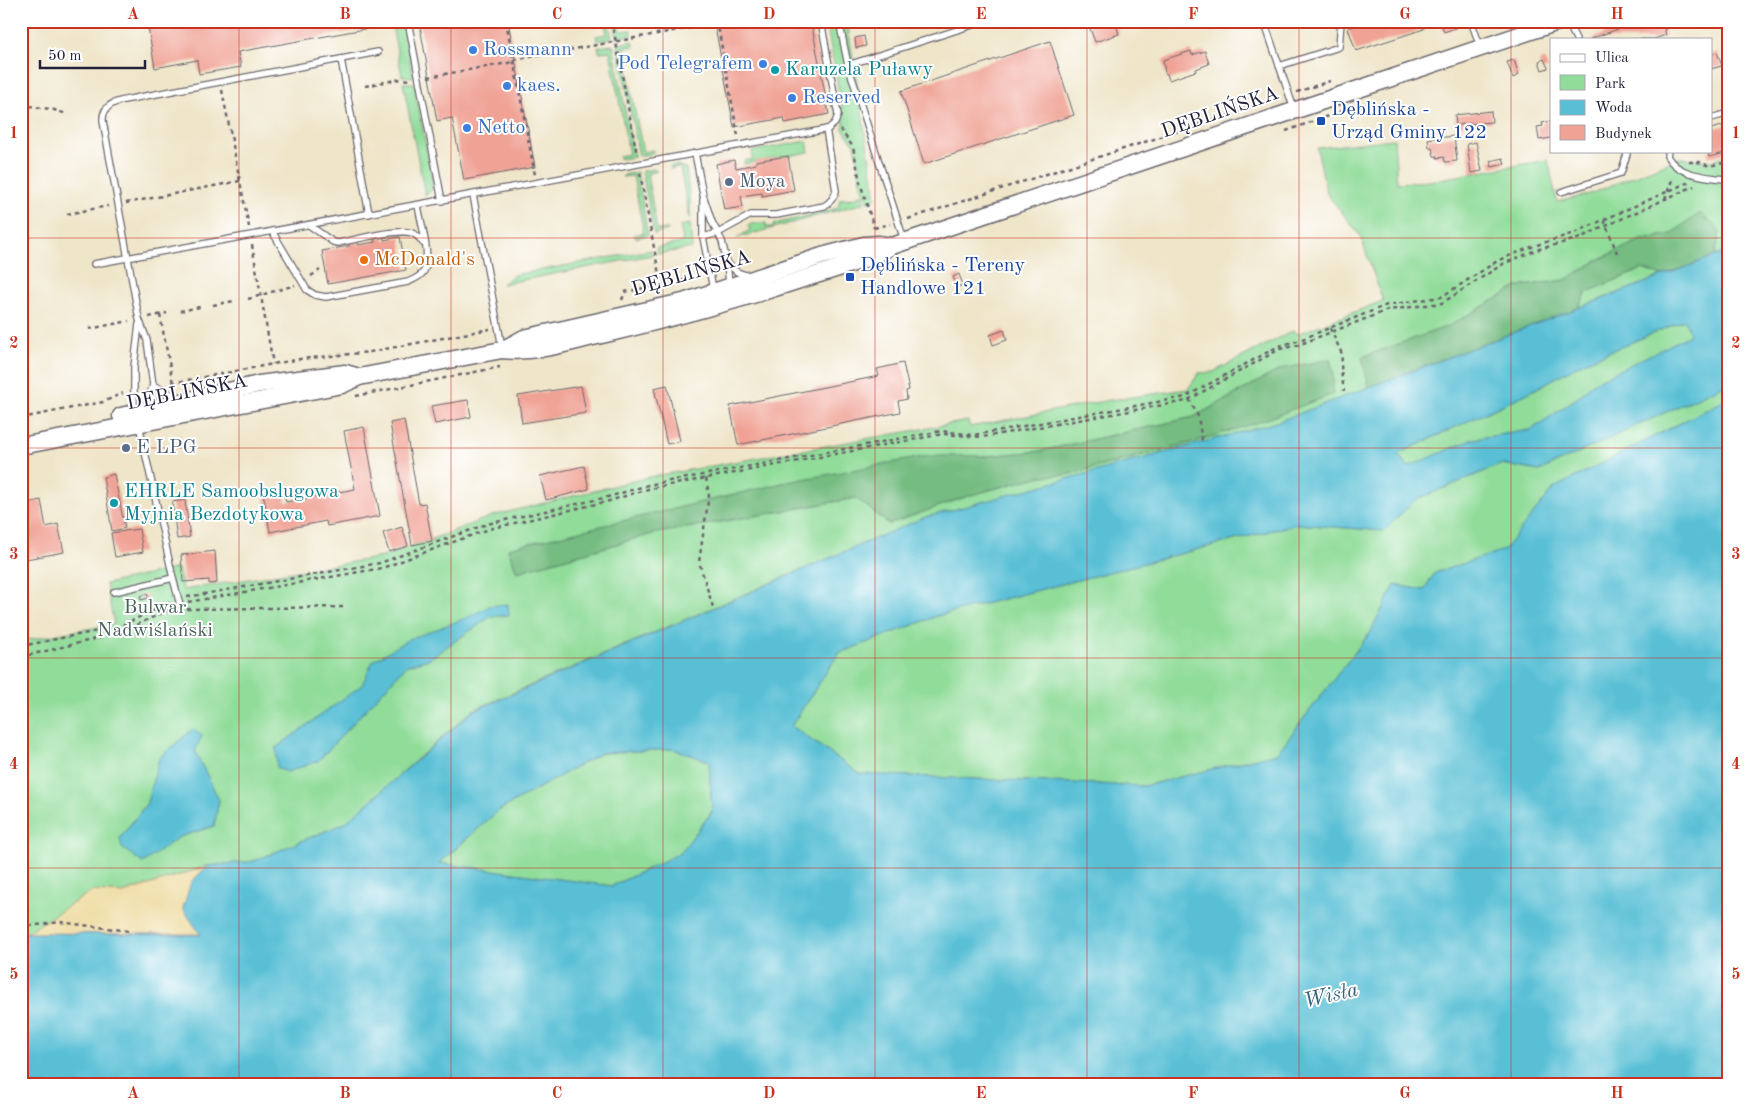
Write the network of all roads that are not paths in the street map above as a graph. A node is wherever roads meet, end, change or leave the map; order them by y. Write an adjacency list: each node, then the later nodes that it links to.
1 (408, 21): 27 (lane)
2 (821, 21): 19 (lane)
3 (839, 21): 14 (lane)
4 (985, 21): 14 (lane)
5 (1264, 21): 15 (lane)
6 (1341, 21): 15 (lane)
7 (1472, 21): 11 (lane)
8 (1567, 21): 10 (lane)
9 (1551, 23): 11 (main road, DĘBLIŃSKA)
10 (1576, 38)
11 (1481, 48): 16 (main road, DĘBLIŃSKA)
12 (378, 52): 13 (lane)
13 (341, 59): 29 (lane); 36 (lane)
14 (848, 64): 34 (lane)
15 (1279, 66): 16 (lane)
16 (1294, 111): 34 (main road, DĘBLIŃSKA)
17 (1729, 113): 18 (lane)
18 (1712, 118)
19 (826, 129): 22 (lane); 32 (lane)
20 (1626, 152): 24 (lane)
21 (1668, 152): 23 (lane)
22 (695, 153): 25 (lane); 26 (lane)
23 (1729, 180)
24 (1561, 192)
25 (473, 195): 27 (lane); 42 (lane)
26 (703, 195): 32 (lane); 33 (lane)
27 (442, 201): 28 (lane)
28 (418, 205): 29 (lane); 35 (lane)
29 (370, 214): 30 (lane)
30 (310, 225): 31 (lane); 35 (lane)
31 (272, 231): 35 (lane); 36 (lane)
32 (718, 233): 33 (lane); 37 (lane)
33 (703, 237): 40 (lane)
34 (898, 244): 39 (main road, DĘBLIŃSKA); 40 (main road, DĘBLIŃSKA)
35 (425, 247)
36 (128, 258): 38 (lane); 41 (lane)
37 (728, 263): 39 (lane); 40 (lane)
38 (94, 264)
39 (763, 276): 40 (main road, DĘBLIŃSKA)
40 (722, 296): 42 (main road, DĘBLIŃSKA)
41 (139, 319): 44 (lane); 46 (lane)
42 (502, 350): 43 (main road, DĘBLIŃSKA)
43 (359, 377): 45 (main road, DĘBLIŃSKA); 46 (main road, DĘBLIŃSKA)
44 (153, 385): 45 (lane); 46 (lane)
45 (189, 400): 46 (main road, DĘBLIŃSKA)
46 (138, 418): 47 (main road, DĘBLIŃSKA); 48 (main road, DĘBLIŃSKA); 49 (lane)
47 (21, 436)
48 (21, 446)
49 (172, 578): 50 (lane); 51 (lane)
50 (114, 592)
51 (179, 602)

